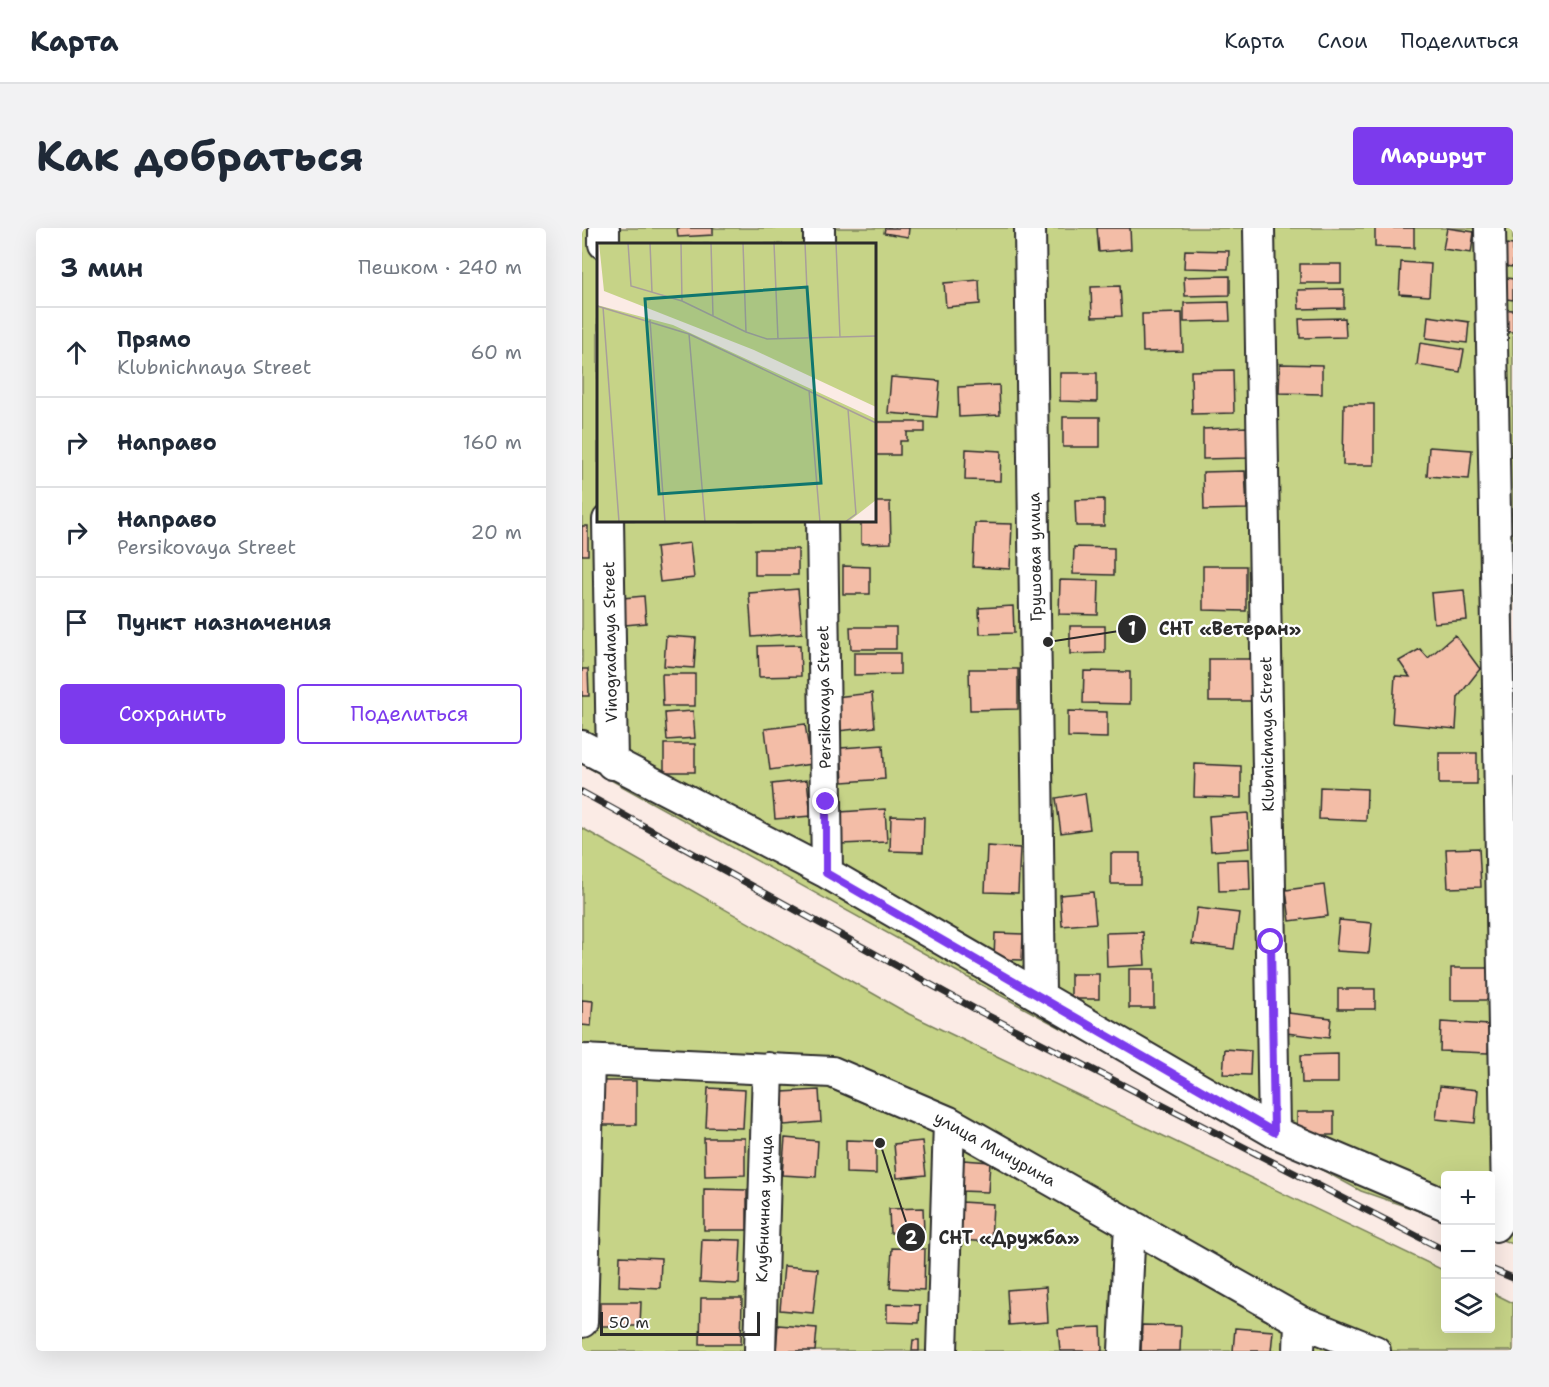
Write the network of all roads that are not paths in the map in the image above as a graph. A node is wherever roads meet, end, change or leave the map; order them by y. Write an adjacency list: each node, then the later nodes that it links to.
1 (1030, 228): 9 (street, Грушовая улица)
2 (1259, 228): 13 (street, Klubnichnaya Street)
3 (1490, 228): 16 (street)
4 (608, 522): 7 (street, Vinogradnaya Street)
5 (822, 522): 8 (street, Persikovaya Street)
6 (582, 746): 7 (street)
7 (612, 764): 8 (street)
8 (826, 873): 9 (street)
9 (1040, 995): 13 (street)
10 (585, 1060): 11 (street, улица Мичурина); 18 (street)
11 (768, 1068): 12 (street, улица Мичурина); 19 (street, Клубничная улица)
12 (950, 1122): 15 (street, улица Мичурина); 20 (street)
13 (1274, 1132): 14 (street)
14 (1441, 1203)
15 (1130, 1224): 17 (street, улица Мичурина); 21 (street)
16 (1499, 1228)
17 (1300, 1321): 22 (street); 23 (street, улица Мичурина)
18 (582, 1322)
19 (760, 1351)
20 (942, 1351)
21 (1124, 1351)
22 (1299, 1351)
23 (1375, 1351)

